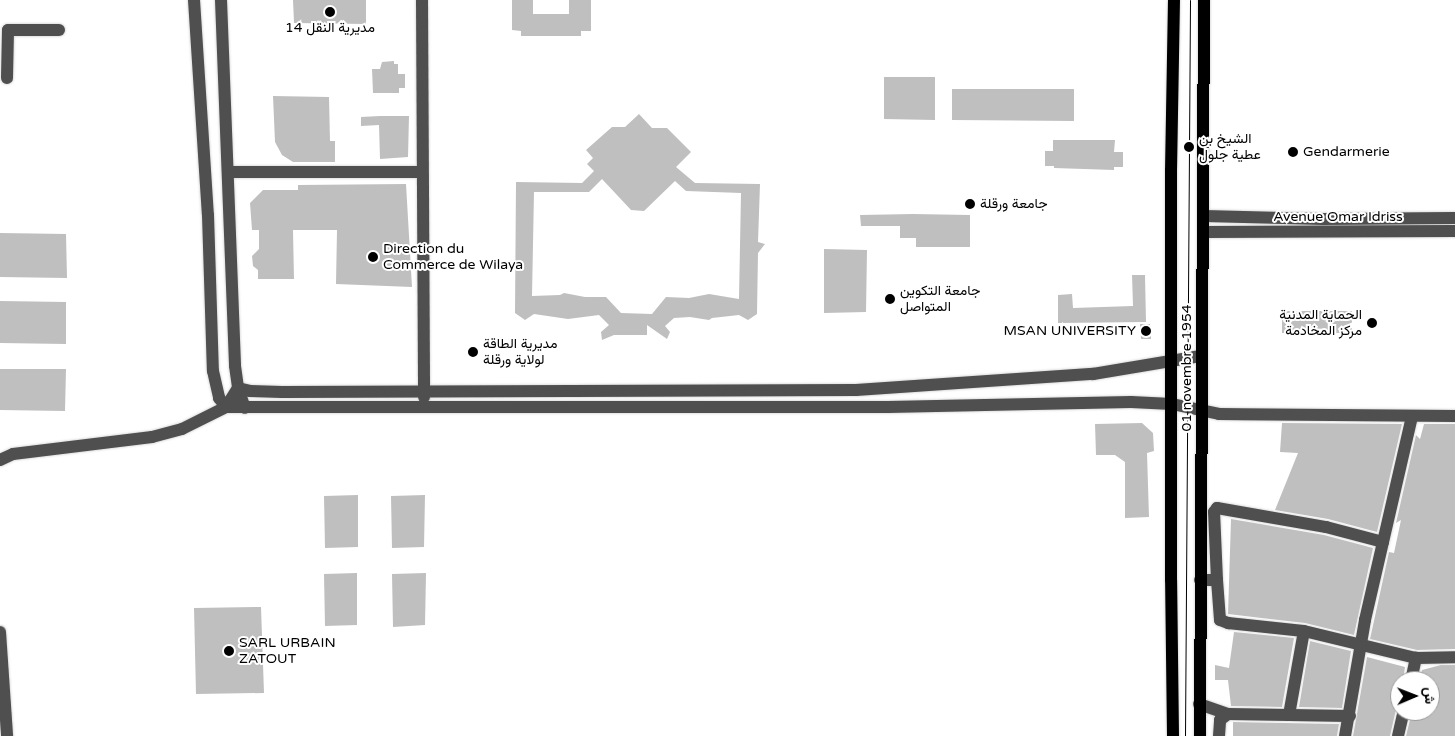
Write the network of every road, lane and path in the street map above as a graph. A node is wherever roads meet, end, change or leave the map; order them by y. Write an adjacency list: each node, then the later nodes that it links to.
1 (194, 0): 26 (street)
2 (220, 0): 8 (street)
3 (422, 0): 9 (street)
4 (1174, 0): 15 (main road)
5 (1204, 0): 10 (main road, 01 novembre 1954)
6 (59, 30): 7 (street)
7 (7, 78)
8 (228, 172): 9 (street); 16 (street)
9 (422, 172): 20 (street)
10 (1204, 216): 11 (street); 13 (main road, 01 novembre 1954)
11 (1455, 218)
12 (1455, 231): 13 (street, Avenue Omar Idriss)
13 (1203, 232): 14 (main road, 01 novembre 1954)
14 (1201, 356): 15 (street); 28 (main road, 01 novembre 1954)
15 (1173, 360): 18 (street); 22 (main road)
16 (236, 366): 17 (street); 19 (street)
17 (238, 388): 19 (street); 26 (street); 27 (street)
18 (808, 390): 21 (street); 25 (street)
19 (257, 391): 20 (street)
20 (424, 391): 21 (street); 23 (street)
21 (698, 391): 24 (street)
22 (1172, 404): 25 (street); 28 (street); 47 (main road)
23 (424, 407): 24 (street); 27 (street)
24 (698, 407): 25 (street)
25 (808, 407)
26 (226, 408): 27 (street); 31 (street)
27 (245, 408)
28 (1202, 410): 29 (street); 33 (main road, 01 novembre 1954)
29 (1412, 416): 30 (street); 32 (street)
30 (1455, 416)
31 (0, 460)
32 (1383, 542): 34 (street); 37 (street)
33 (1200, 580): 34 (street); 41 (main road, 01 novembre 1954)
34 (1217, 580): 35 (street)
35 (1304, 631): 37 (street); 43 (street)
36 (0, 632): 46 (street)
37 (1362, 646): 39 (street); 44 (street)
38 (1455, 657): 39 (street)
39 (1416, 658): 40 (street)
40 (1413, 671)
41 (1199, 704): 42 (street); 48 (main road, 01 novembre 1954)
42 (1228, 714): 43 (street); 49 (street)
43 (1290, 715): 44 (street)
44 (1350, 716): 50 (street)
45 (1402, 721): 51 (street)
46 (7, 736)
47 (1173, 736)
48 (1200, 736)
49 (1219, 736)
50 (1345, 736)
51 (1398, 736)

